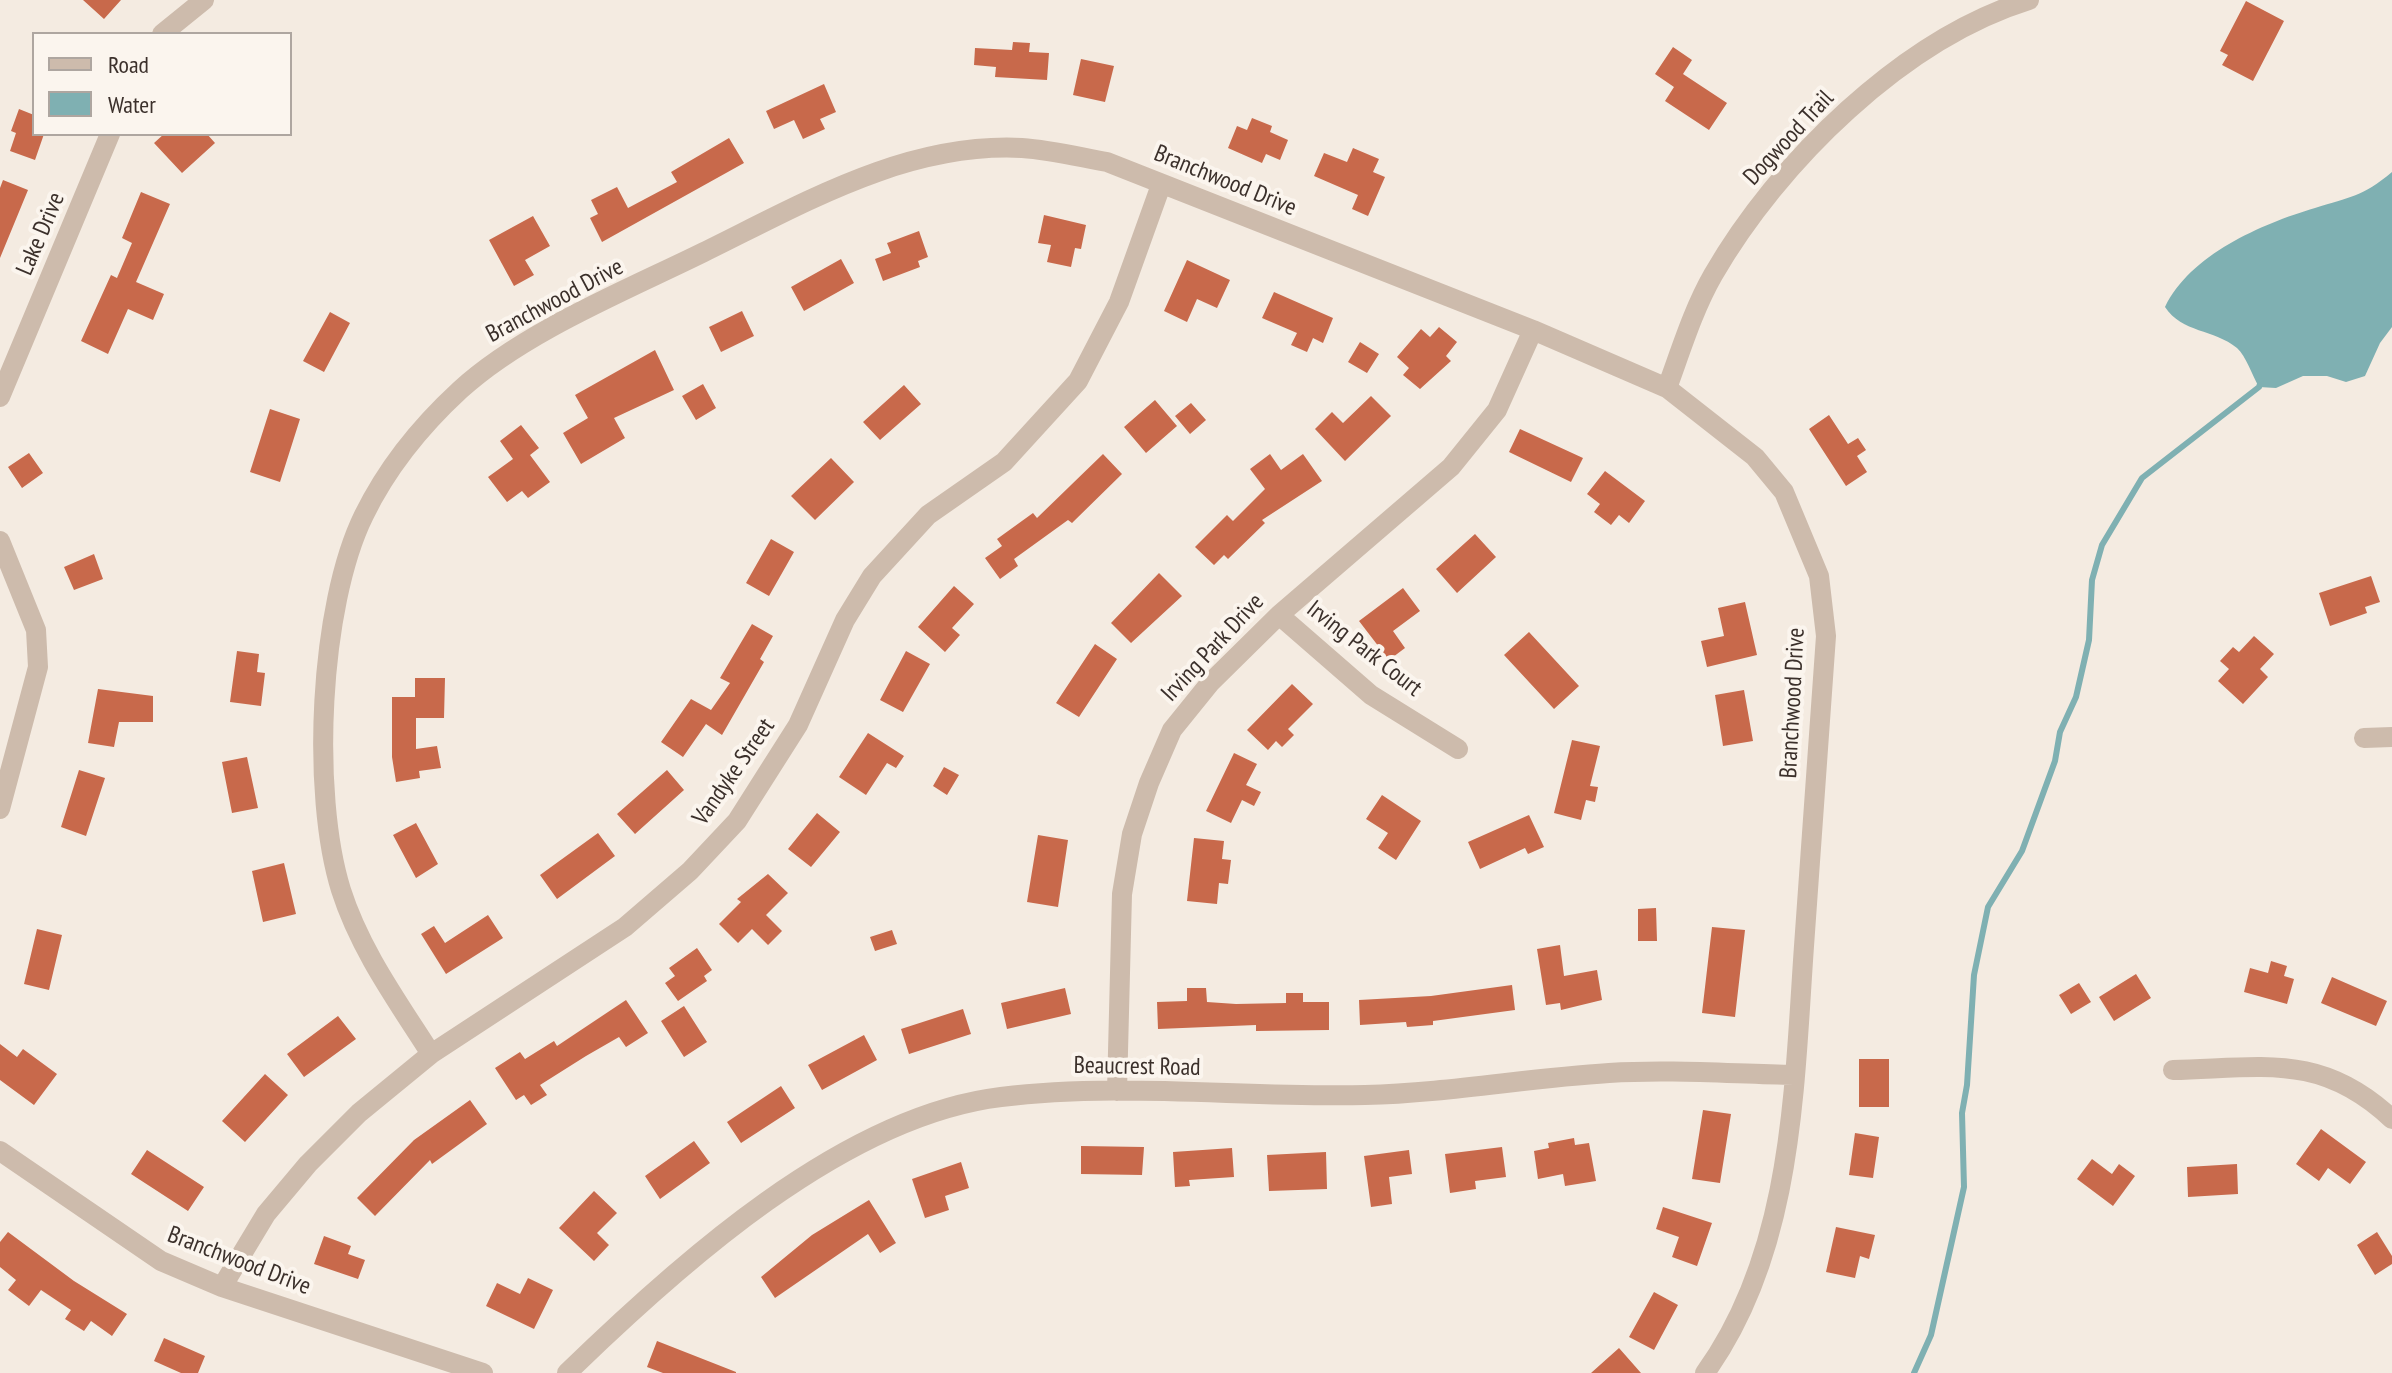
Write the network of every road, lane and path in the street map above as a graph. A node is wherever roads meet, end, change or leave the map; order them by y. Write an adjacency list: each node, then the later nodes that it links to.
1 (204, 0): 3 (street)
2 (2029, 0): 7 (street, Dogwood Trail)
3 (164, 32)
4 (109, 136): 8 (street, Lake Drive)
5 (1161, 185): 6 (street, Branchwood Drive); 15 (street, Vandyke Street); 15 (street, Branchwood Drive)
6 (1533, 330): 7 (street, Branchwood Drive); 10 (street, Irving Park Drive)
7 (1667, 388): 17 (street, Branchwood Drive)
8 (0, 397)
9 (0, 541): 14 (street)
10 (1279, 615): 13 (street, Irving Park Court); 18 (street, Irving Park Drive)
11 (2392, 737): 12 (street)
12 (2364, 738)
13 (1458, 749)
14 (0, 809)
15 (431, 1054): 21 (street, Vandyke Street)
16 (2173, 1070): 19 (street)
17 (1794, 1075): 18 (street, Beaucrest Road); 24 (street, Branchwood Drive)
18 (1117, 1091): 23 (street, Beaucrest Road)
19 (2392, 1119)
20 (0, 1151): 21 (street, Branchwood Drive)
21 (222, 1287): 22 (street, Branchwood Drive)
22 (483, 1373)
23 (567, 1373)
24 (1705, 1373)

